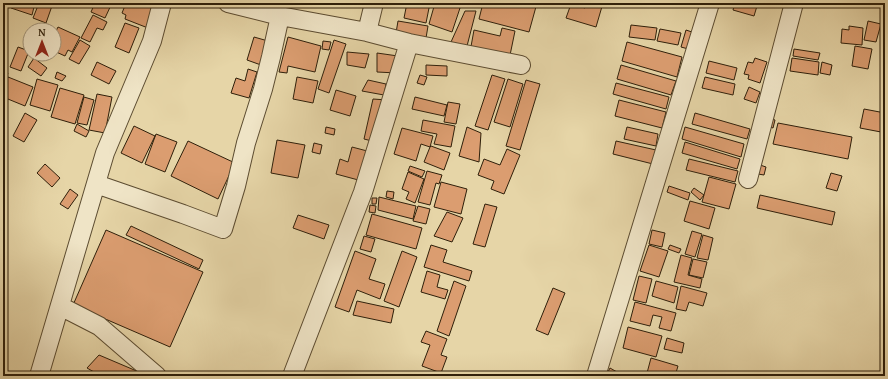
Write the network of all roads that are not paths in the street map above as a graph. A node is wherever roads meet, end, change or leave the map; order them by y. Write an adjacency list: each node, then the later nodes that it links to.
1 (162, 3): 11 (street)
2 (228, 3): 6 (street)
3 (374, 3): 7 (street)
4 (710, 3): 16 (street)
5 (794, 3): 10 (street)
6 (280, 16): 7 (street); 11 (street)
7 (367, 32): 8 (street)
8 (409, 43): 9 (street); 15 (street)
9 (520, 65)
10 (748, 179)
11 (96, 184): 12 (street)
12 (60, 306): 13 (street); 14 (street)
13 (39, 376)
14 (157, 376)
15 (292, 376)
16 (596, 376)

